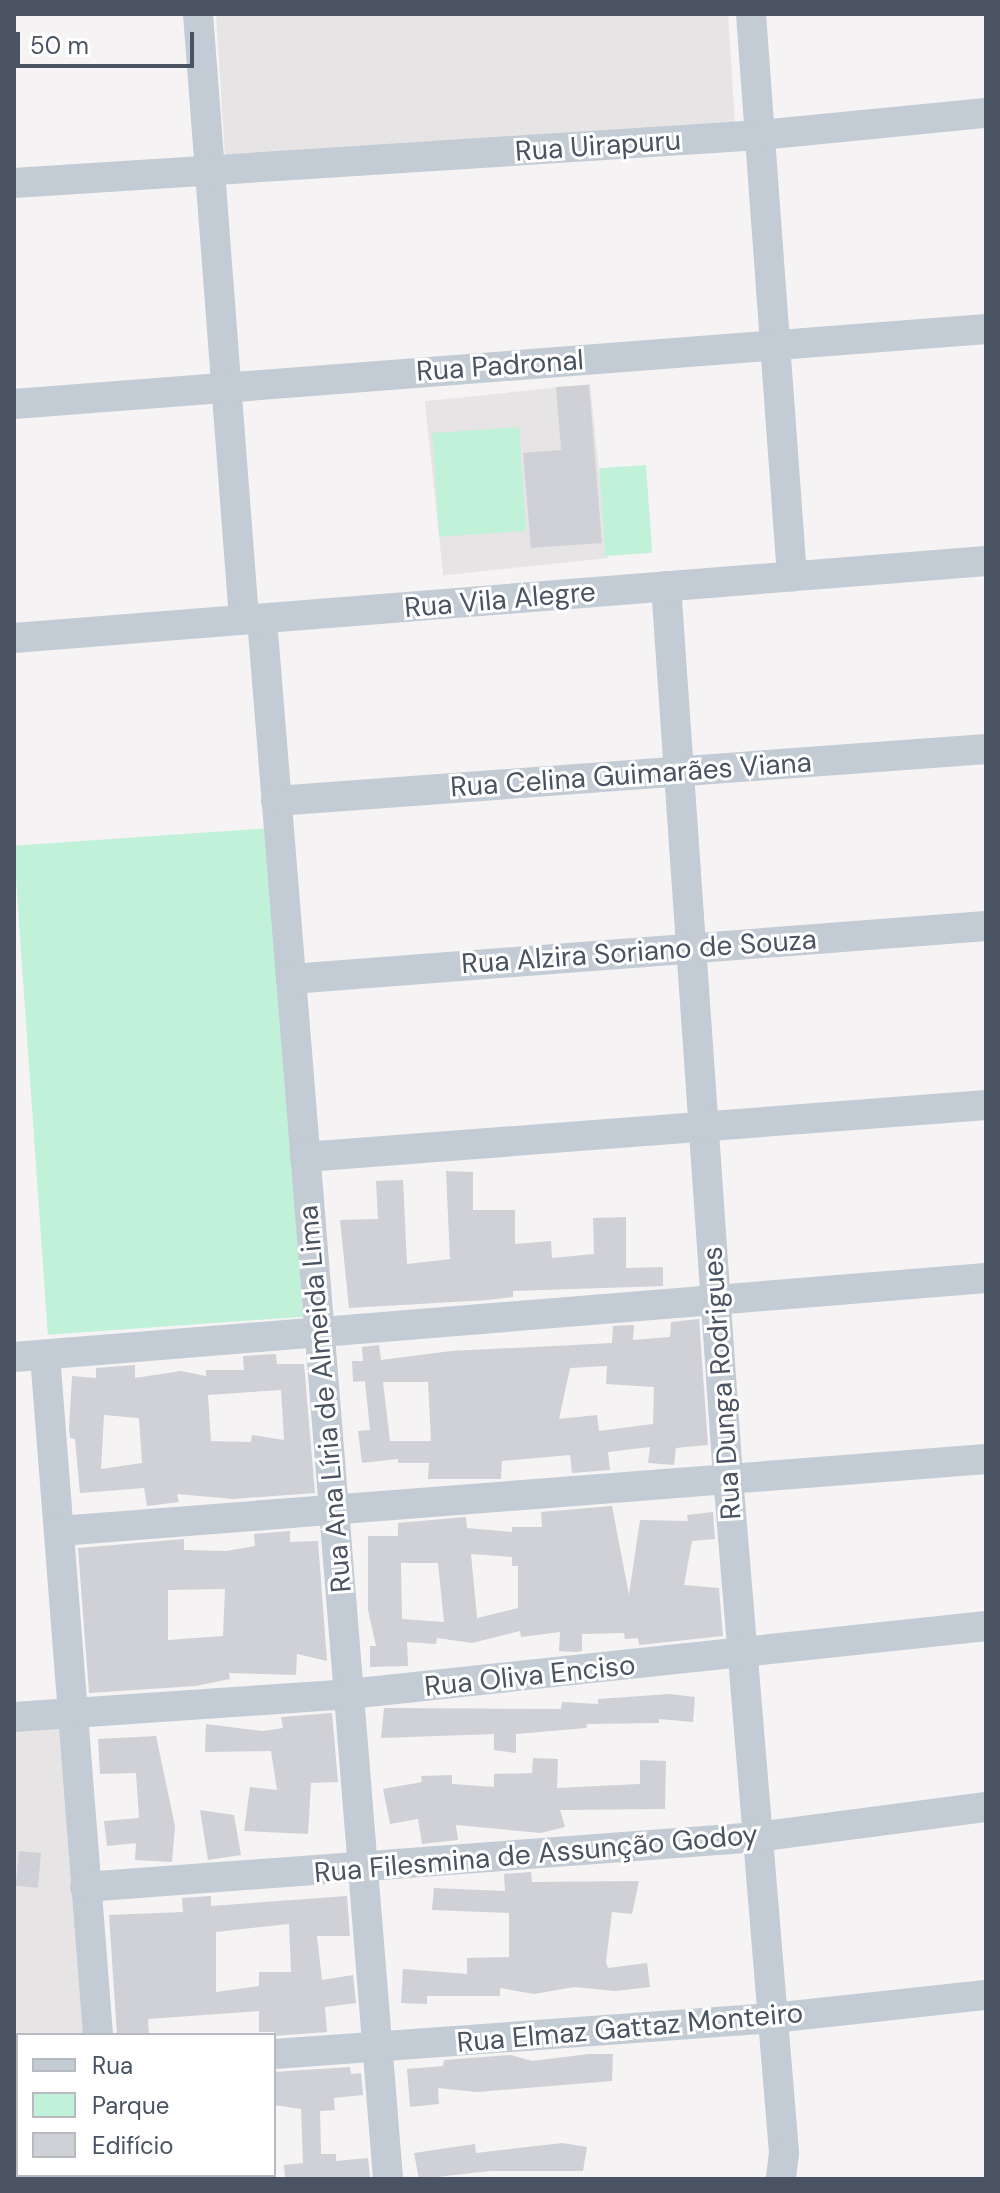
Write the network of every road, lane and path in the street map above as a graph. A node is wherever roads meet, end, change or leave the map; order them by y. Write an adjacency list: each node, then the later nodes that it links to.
1 (198, 14): 5 (street, Rua Ana Líria de Almeida Lima)
2 (751, 14): 4 (street)
3 (986, 113): 4 (street, Rua Uirapuru)
4 (760, 135): 5 (street, Rua Uirapuru); 8 (street)
5 (210, 171): 6 (street, Rua Uirapuru); 9 (street, Rua Ana Líria de Almeida Lima)
6 (14, 183)
7 (986, 329): 8 (street, Rua Padronal)
8 (775, 346): 9 (street, Rua Padronal); 12 (street)
9 (226, 386): 10 (street, Rua Padronal); 14 (street, Rua Ana Líria de Almeida Lima)
10 (14, 404)
11 (986, 561): 12 (street, Rua Vila Alegre)
12 (792, 577): 13 (street, Rua Vila Alegre)
13 (666, 586): 14 (street, Rua Vila Alegre); 17 (street, Rua Dunga Rodrigues)
14 (253, 619): 15 (street, Rua Vila Alegre); 18 (street, Rua Ana Líria de Almeida Lima)
15 (14, 638)
16 (986, 749): 17 (street, Rua Celina Guimarães Viana)
17 (679, 771): 18 (street, Rua Celina Guimarães Viana); 20 (street, Rua Dunga Rodrigues)
18 (276, 801): 21 (street, Rua Ana Líria de Almeida Lima)
19 (986, 926): 20 (street, Rua Alzira Soriano de Souza)
20 (691, 948): 21 (street, Rua Alzira Soriano de Souza); 23 (street, Rua Dunga Rodrigues)
21 (291, 979): 24 (street, Rua Ana Líria de Almeida Lima)
22 (986, 1105): 23 (street)
23 (703, 1123): 24 (street); 26 (street, Rua Dunga Rodrigues)
24 (305, 1157): 27 (street, Rua Ana Líria de Almeida Lima)
25 (986, 1278): 26 (street)
26 (716, 1300): 27 (street); 31 (street, Rua Dunga Rodrigues)
27 (320, 1330): 28 (street); 32 (street, Rua Ana Líria de Almeida Lima)
28 (45, 1355): 29 (street); 33 (street)
29 (14, 1357)
30 (986, 1459): 31 (street)
31 (728, 1477): 32 (street); 35 (street, Rua Dunga Rodrigues)
32 (334, 1510): 33 (street); 36 (street, Rua Ana Líria de Almeida Lima)
33 (59, 1531): 37 (street)
34 (986, 1626): 35 (street, Rua Oliva Enciso)
35 (743, 1655): 36 (street, Rua Oliva Enciso); 40 (street, Rua Dunga Rodrigues)
36 (349, 1694): 37 (street, Rua Oliva Enciso); 41 (street, Rua Ana Líria de Almeida Lima)
37 (73, 1714): 38 (street, Rua Oliva Enciso); 42 (street)
38 (14, 1717)
39 (986, 1807): 40 (street, Rua Filesmina de Assunção Godoy)
40 (758, 1837): 41 (street, Rua Filesmina de Assunção Godoy); 44 (street, Rua Dunga Rodrigues)
41 (363, 1868): 42 (street, Rua Filesmina de Assunção Godoy); 46 (street, Rua Ana Líria de Almeida Lima)
42 (85, 1887): 45 (street)
43 (986, 1995): 44 (street, Rua Elmaz Gattaz Monteiro)
44 (773, 2018): 46 (street, Rua Elmaz Gattaz Monteiro); 49 (street, Rua Dunga Rodrigues)
45 (98, 2033)
46 (377, 2048): 47 (street, Rua Elmaz Gattaz Monteiro); 48 (street, Rua Ana Líria de Almeida Lima)
47 (276, 2054)
48 (388, 2179)
49 (781, 2179)

